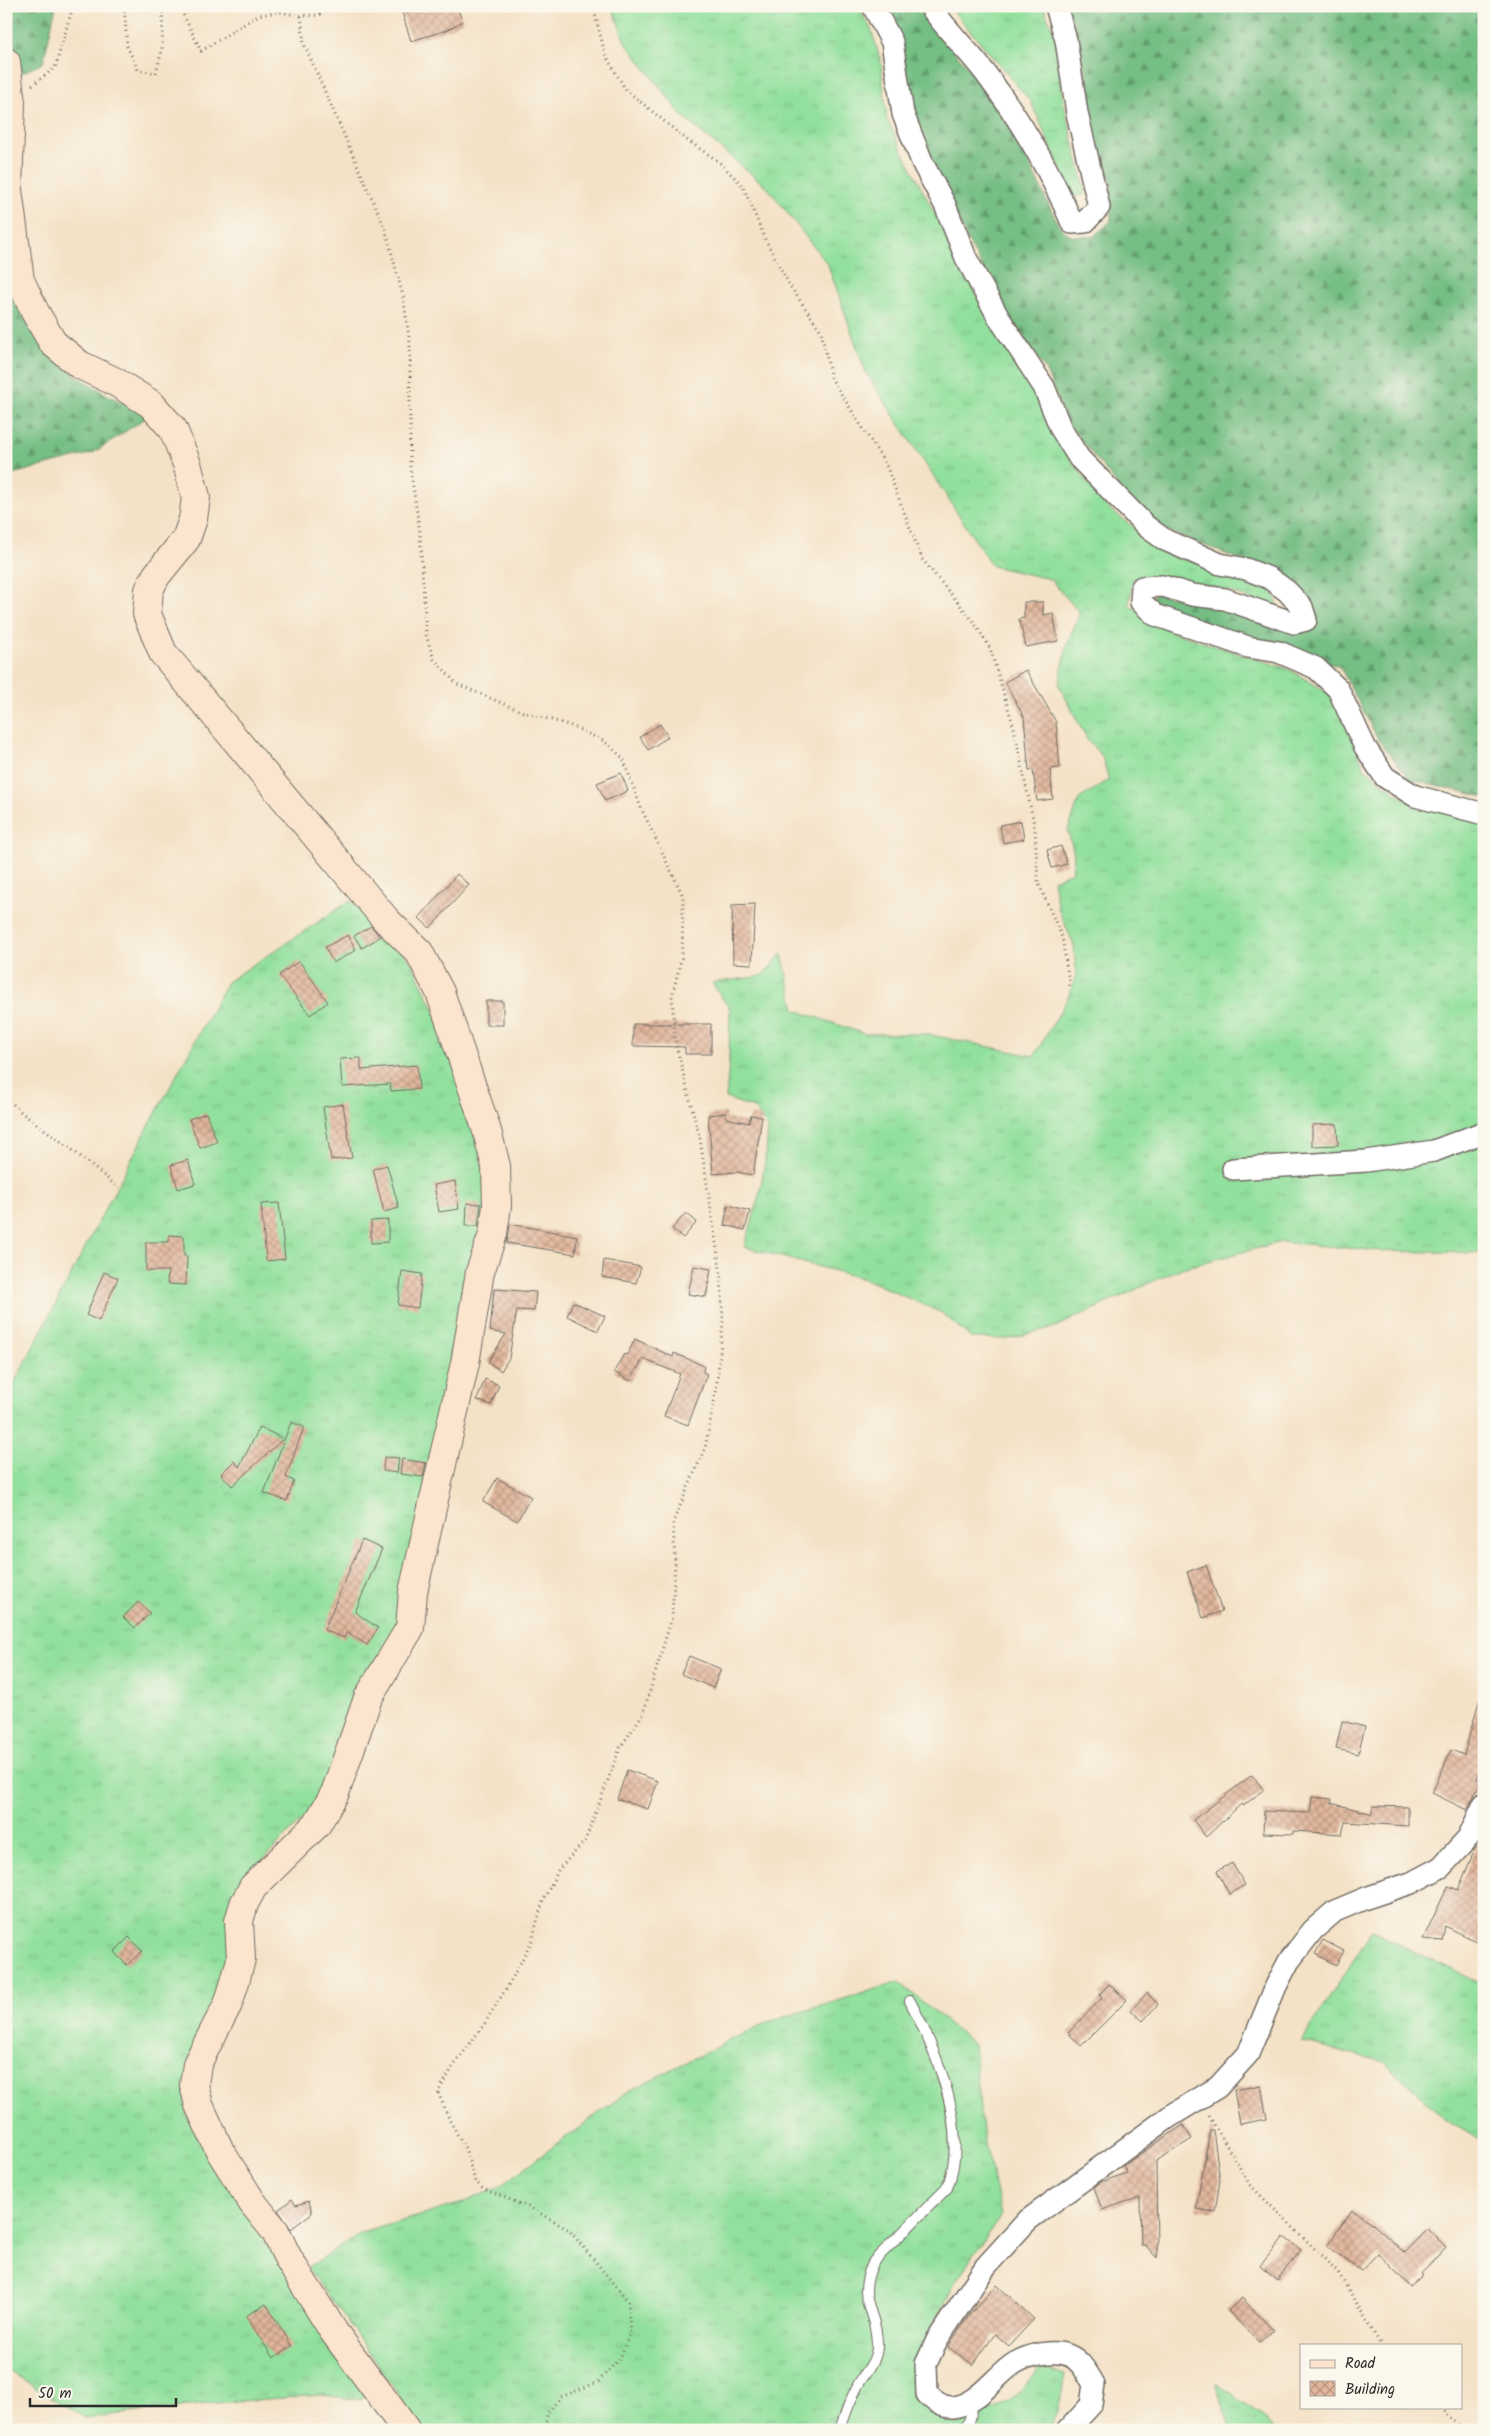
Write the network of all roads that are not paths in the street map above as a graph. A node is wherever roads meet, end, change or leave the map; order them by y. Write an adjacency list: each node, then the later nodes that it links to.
1 (873, 6): 5 (street)
2 (930, 6): 3 (street)
3 (1056, 6)
4 (6, 62): 11 (street)
5 (1484, 814)
6 (1484, 1132): 7 (street)
7 (1233, 1169)
8 (1484, 1804): 10 (street)
9 (910, 2001): 12 (lane)
10 (968, 2400): 13 (lane); 14 (street)
11 (406, 2430)
12 (840, 2430)
13 (963, 2430)
14 (1068, 2430)

